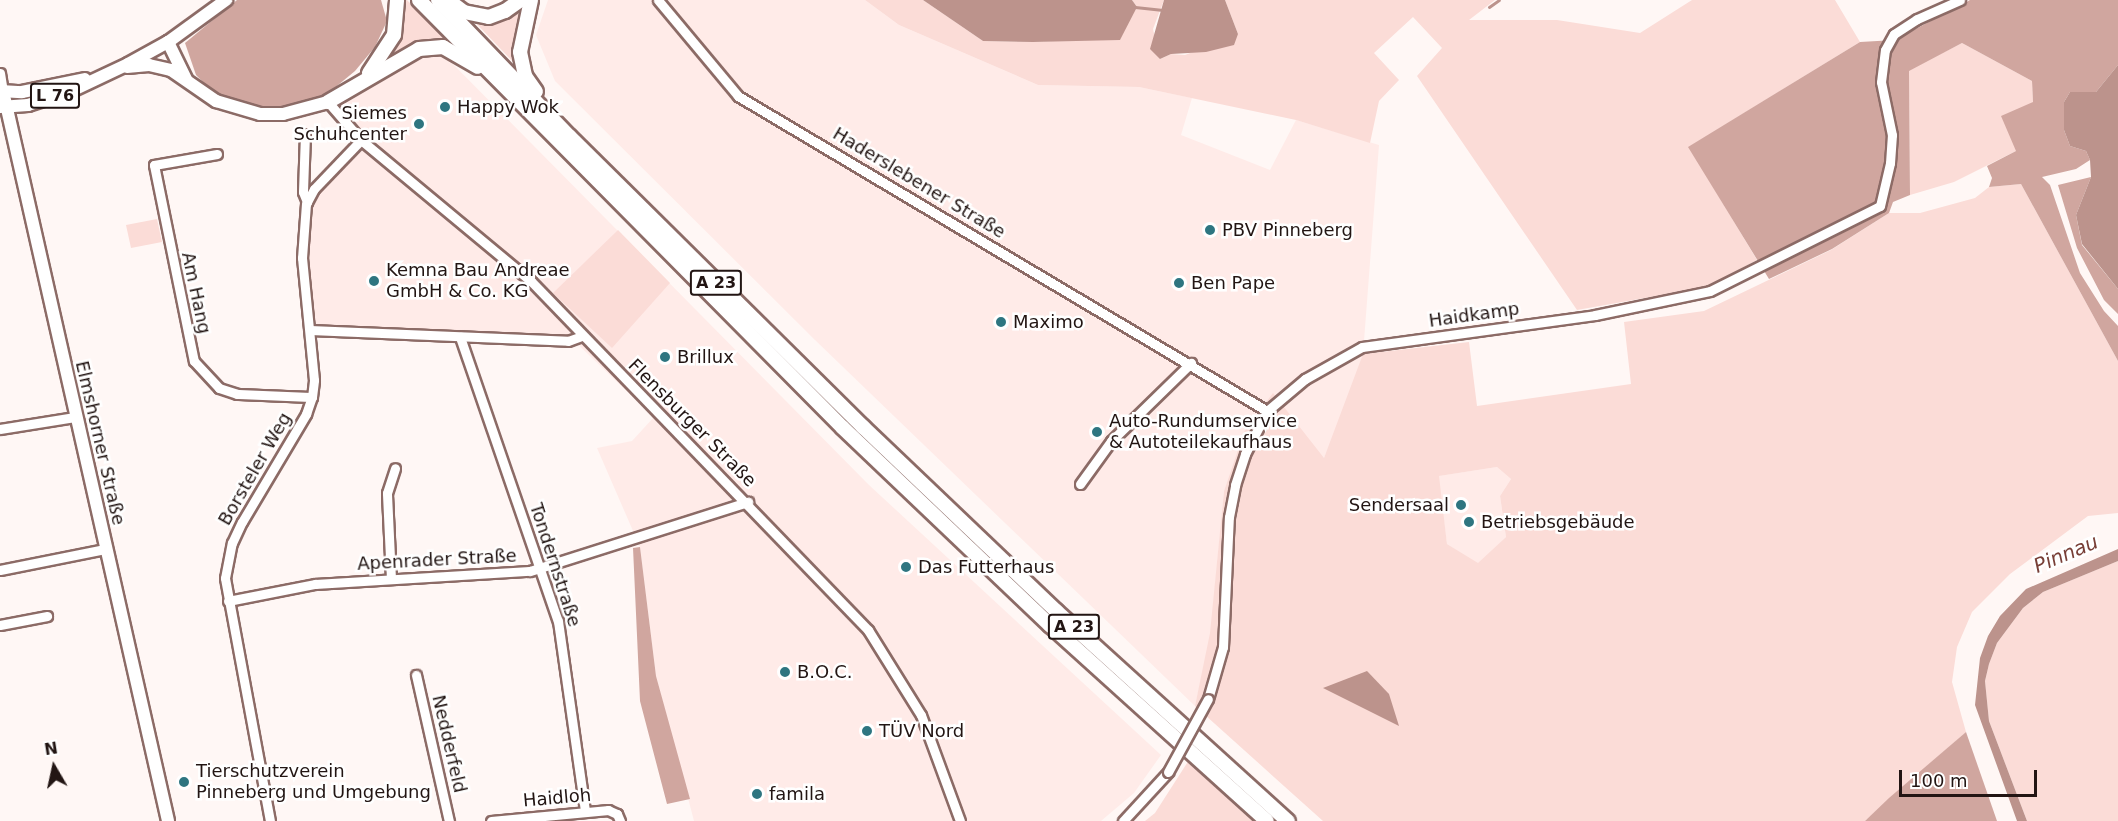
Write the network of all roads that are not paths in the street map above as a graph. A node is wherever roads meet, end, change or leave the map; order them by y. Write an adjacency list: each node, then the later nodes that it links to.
1 (226, 0): 10 (main road, L 76)
2 (397, 0): 18 (highway)
3 (419, 0): 14 (highway, A 23)
4 (438, 0): 23 (highway, A 23)
5 (448, 0): 6 (highway)
6 (520, 0)
7 (531, 0): 23 (highway)
8 (658, 0): 30 (street, Haderslebener Straße)
9 (1960, 0): 32 (street, Haidkamp)
10 (168, 42): 11 (main road, L 76); 17 (main road)
11 (156, 49): 12 (main road, L 76); 13 (main road)
12 (121, 68): 13 (main road); 16 (main road, L 76)
13 (171, 70): 17 (main road)
14 (488, 71): 18 (highway); 54 (highway, A 23)
15 (0, 73): 19 (street, Elmshorner Straße)
16 (101, 76): 19 (main road, L 76); 21 (main road, L 76)
17 (186, 79): 20 (main road)
18 (363, 80): 20 (highway)
19 (2, 91): 21 (main road, Elmshorner Straße / L 76)
20 (328, 102): 24 (street, Flensburger Straße)
21 (3, 107): 33 (main road, Elmshorner Straße / L 76)
22 (305, 134): 26 (street, Borsteler Weg)
23 (570, 137): 55 (highway, A 23)
24 (361, 140): 26 (street); 28 (street, Flensburger Straße)
25 (216, 154): 31 (street, Am Hang)
26 (307, 202): 27 (street, Borsteler Weg)
27 (310, 330): 29 (street); 31 (street, Borsteler Weg)
28 (582, 336): 29 (street); 37 (street, Flensburger Straße)
29 (460, 337): 39 (street, Tondernstraße)
30 (1191, 363): 32 (street, Haderslebener Straße); 36 (street)
31 (312, 397): 42 (street, Borsteler Weg)
32 (1267, 411): 53 (street, Haidkamp, bridge)
33 (75, 417): 34 (street); 38 (main road, Elmshorner Straße / L 76)
34 (0, 429)
35 (395, 468): 41 (street)
36 (1080, 484)
37 (748, 502): 39 (street, Apenrader Straße); 52 (street, Flensburger Straße)
38 (105, 549): 40 (street); 47 (main road, Elmshorner Straße / L 76)
39 (541, 568): 41 (street, Apenrader Straße); 46 (street, Tondernstraße)
40 (0, 570)
41 (391, 579): 42 (street, Apenrader Straße)
42 (228, 601): 48 (street, Borsteler Weg)
43 (47, 616): 44 (street)
44 (0, 625)
45 (416, 675): 49 (street, Nedderfeld)
46 (585, 811): 50 (street, Haidloh); 51 (street, Haidloh)
47 (168, 821)
48 (270, 821)
49 (449, 821)
50 (491, 821)
51 (620, 821)
52 (960, 821)
53 (1123, 821)
54 (1267, 821)
55 (1288, 821)

